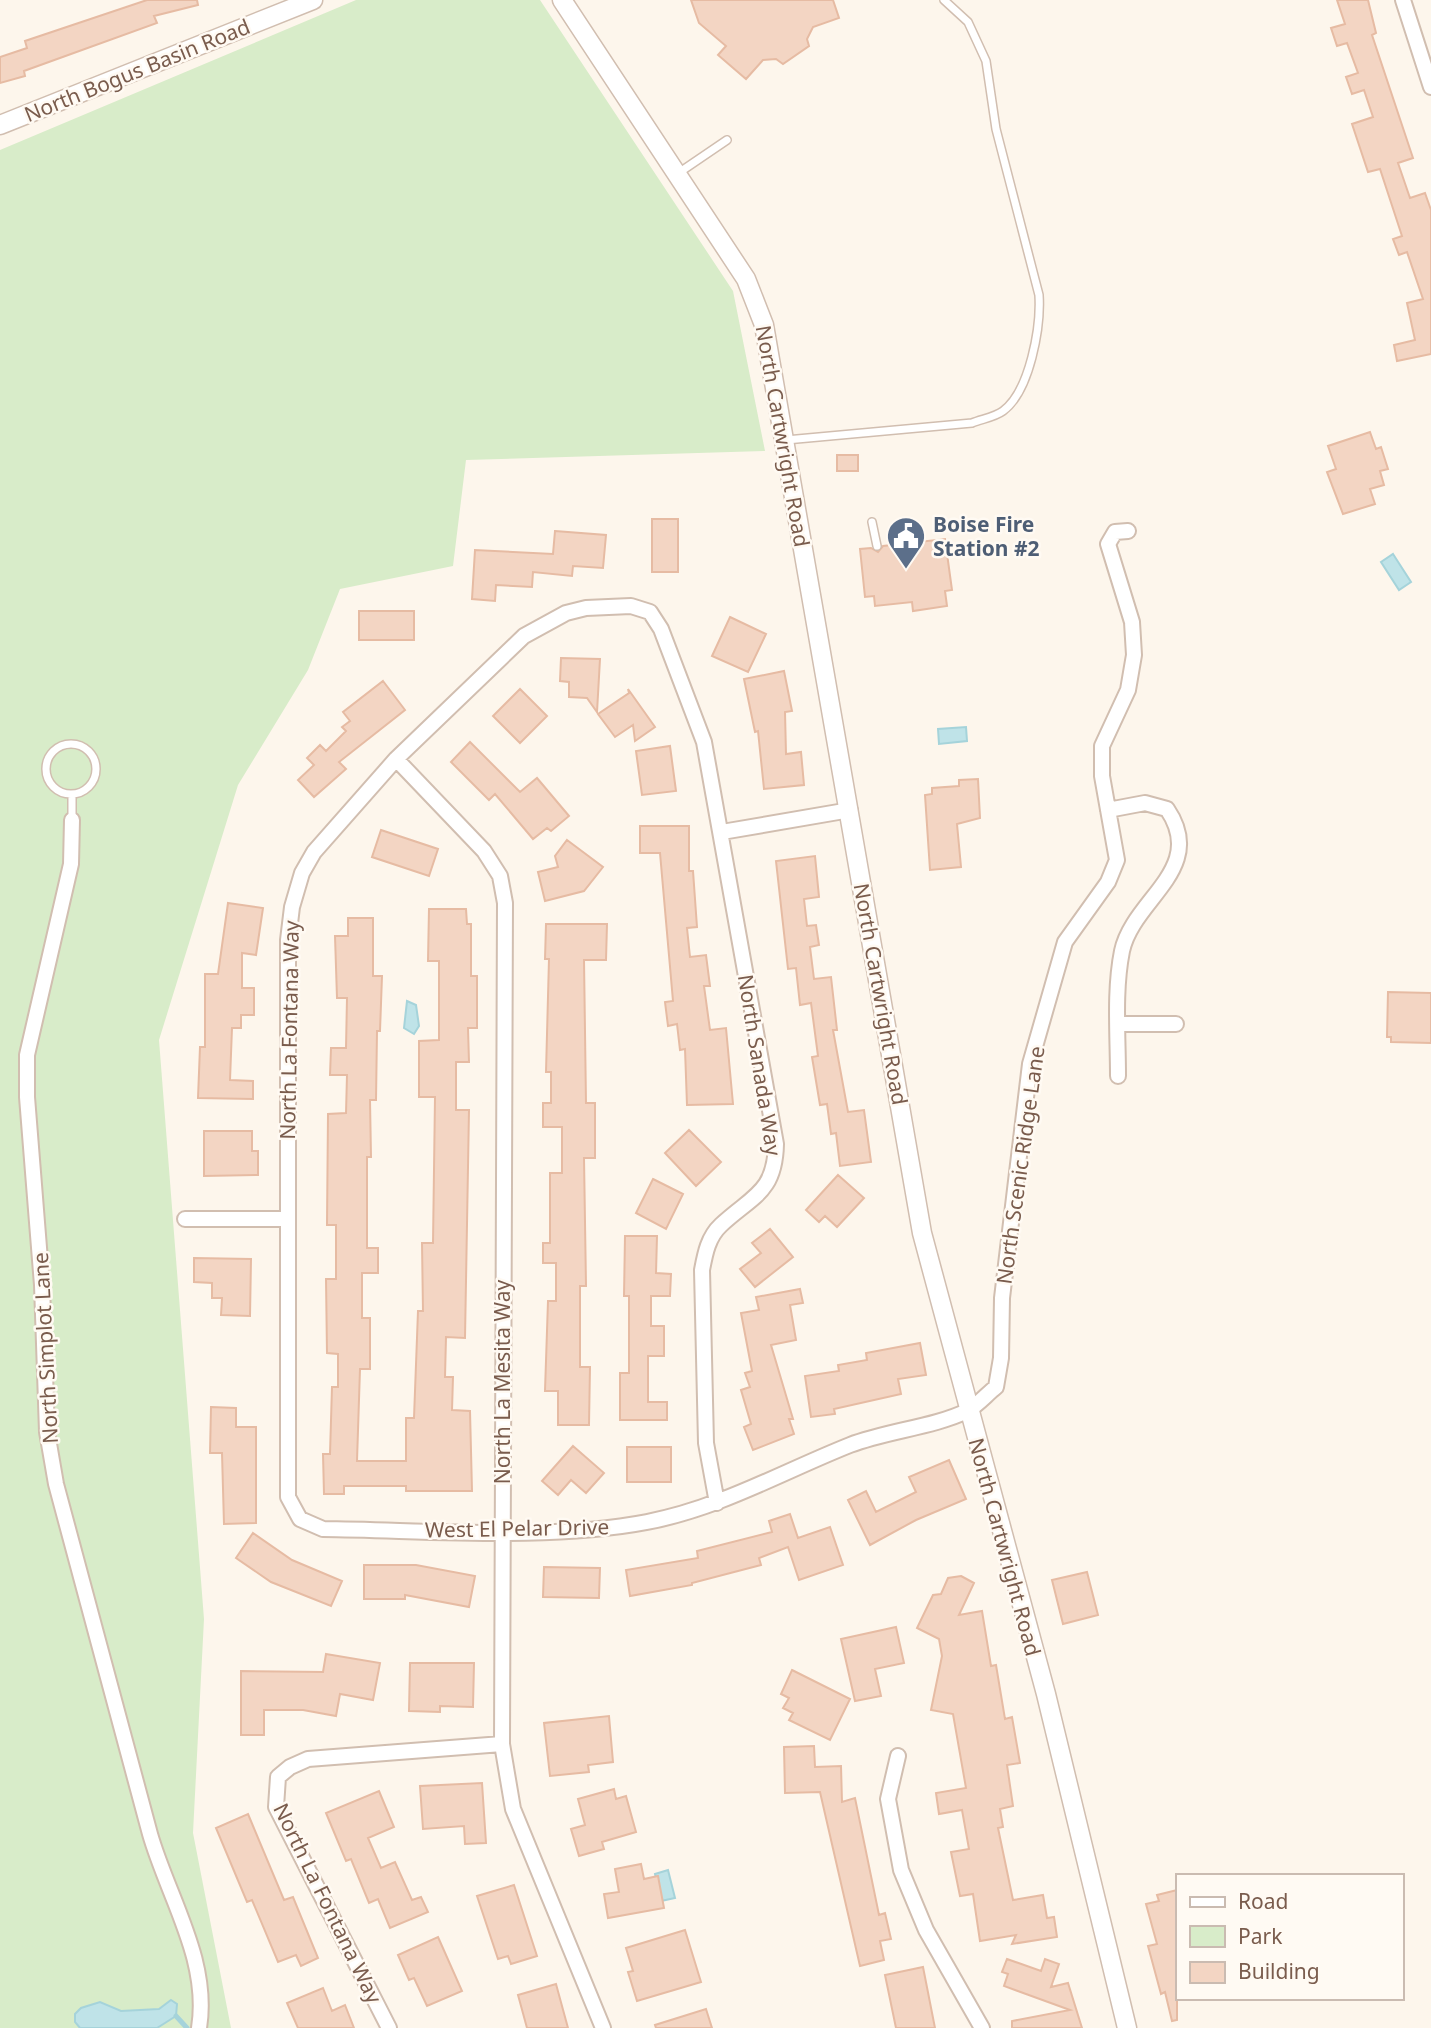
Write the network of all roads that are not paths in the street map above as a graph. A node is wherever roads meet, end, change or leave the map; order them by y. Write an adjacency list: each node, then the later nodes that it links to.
1 (313, 0): 6 (street, North Bogus Basin Road)
2 (562, 0): 8 (street, North Cartwright Road)
3 (944, 0): 9 (lane)
4 (1403, 0): 5 (street)
5 (1431, 87)
6 (0, 125)
7 (727, 140): 8 (lane)
8 (677, 175): 9 (street, North Cartwright Road)
9 (785, 440): 16 (street, North Cartwright Road)
10 (872, 522): 12 (lane)
11 (1128, 531): 17 (street, North Scenic Ridge Lane)
12 (877, 545)
13 (650, 612): 14 (street, North La Fontana Way); 19 (street, North Sanada Way)
14 (396, 759): 24 (street, North La Fontana Way); 28 (street, North La Mesita Way)
15 (72, 794): 15 (lane); 18 (lane)
16 (850, 810): 19 (street); 25 (street, North Cartwright Road)
17 (1108, 810): 20 (street); 25 (street, North Scenic Ridge Lane)
18 (72, 820): 31 (street, North Simplot Lane)
19 (722, 832): 26 (street, North Sanada Way)
20 (1118, 1024): 21 (street); 22 (street)
21 (1176, 1024)
22 (1118, 1076)
23 (185, 1219): 24 (street)
24 (287, 1219): 27 (street, North La Fontana Way)
25 (968, 1410): 26 (street, West El Pelar Drive); 35 (street, North Cartwright Road)
26 (717, 1503): 28 (street, West El Pelar Drive)
27 (300, 1519): 28 (street, West El Pelar Drive)
28 (501, 1531): 29 (street, North La Mesita Way)
29 (502, 1744): 32 (street, North La Fontana Way); 33 (street, North La Mesita Way)
30 (898, 1756): 34 (street)
31 (199, 2028)
32 (389, 2028)
33 (603, 2028)
34 (982, 2028)
35 (1127, 2028)

